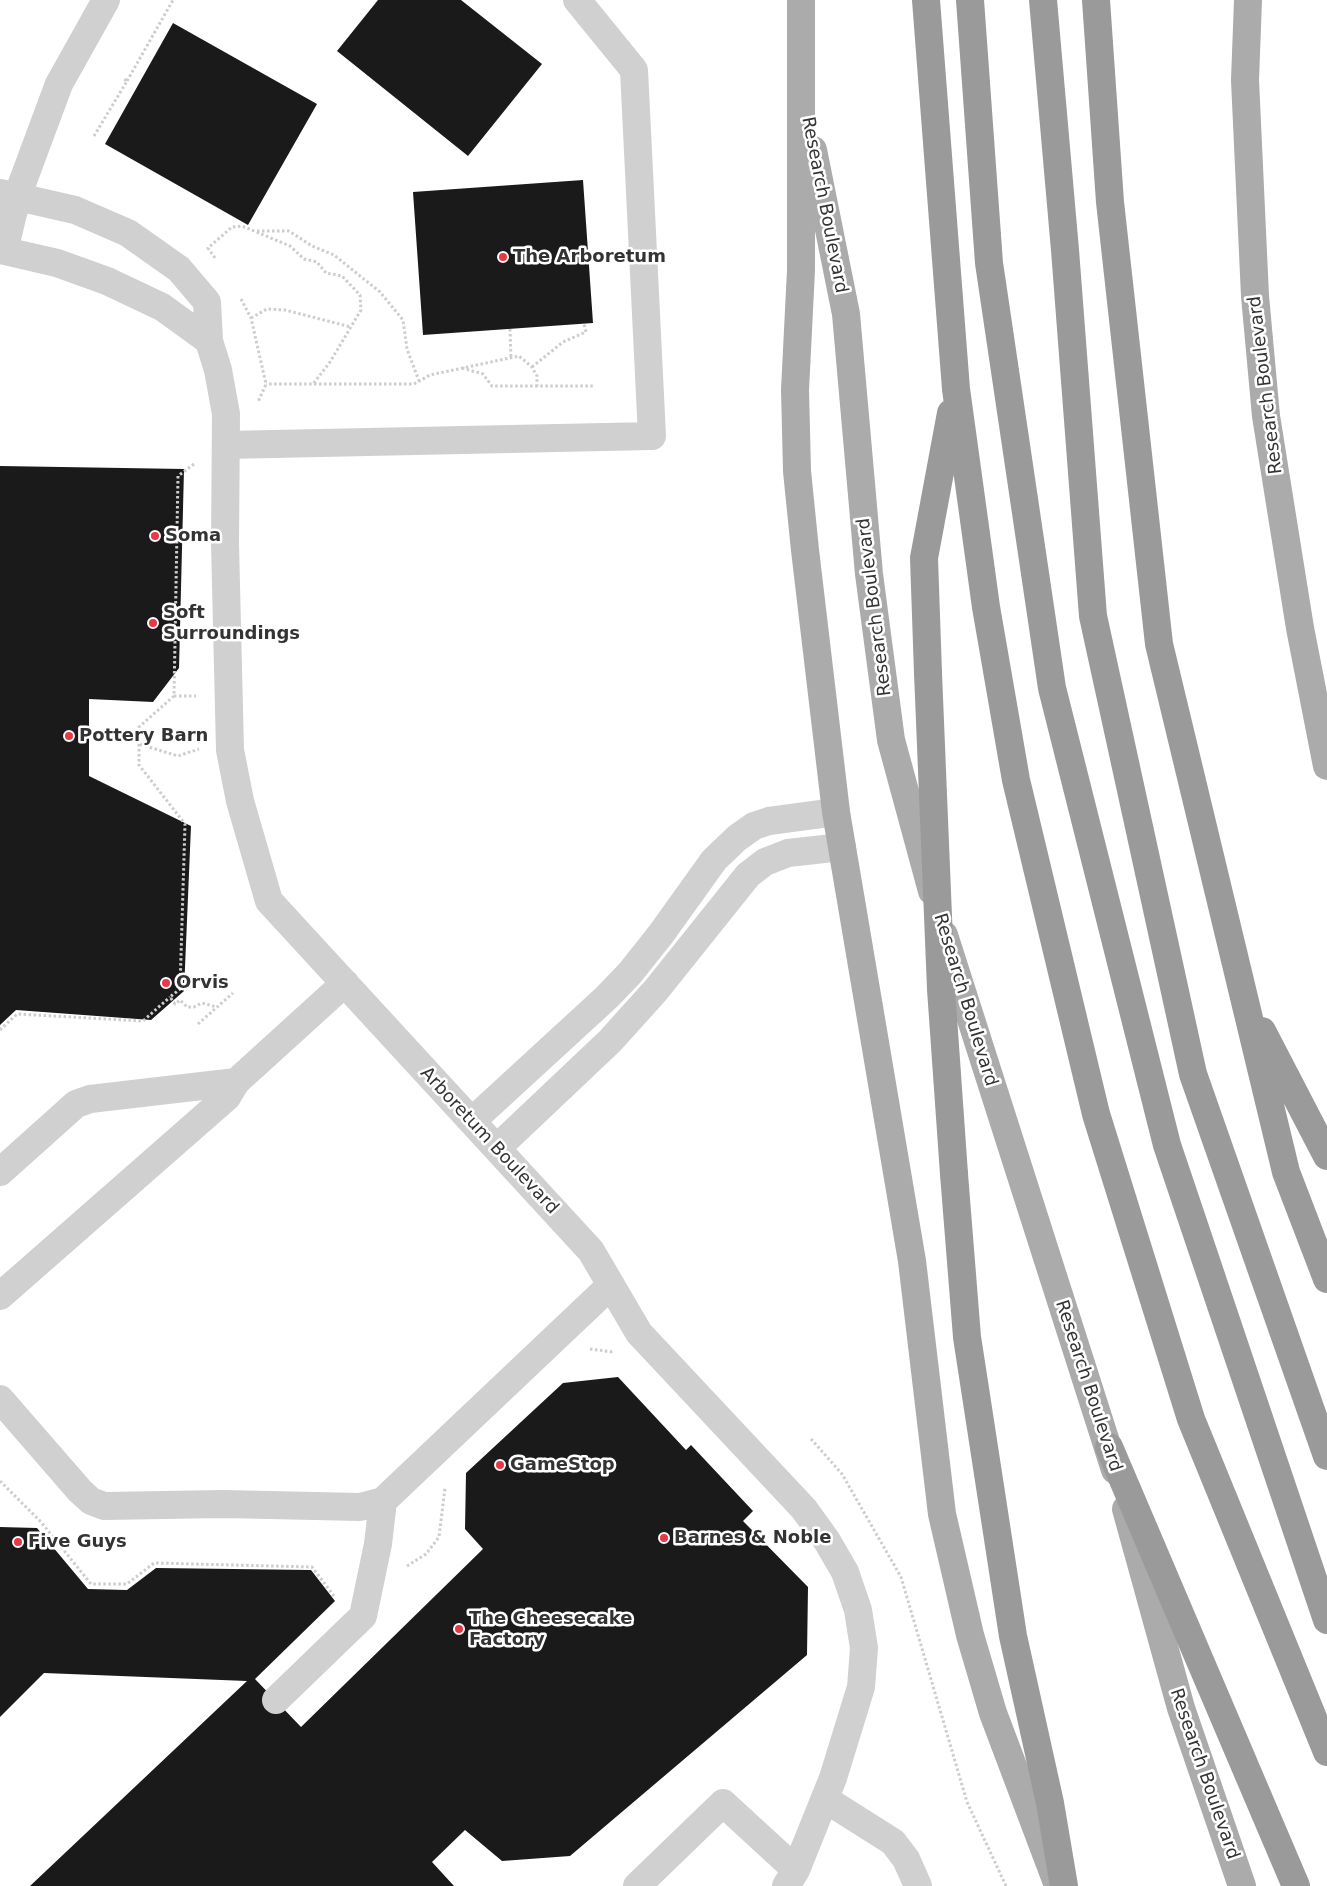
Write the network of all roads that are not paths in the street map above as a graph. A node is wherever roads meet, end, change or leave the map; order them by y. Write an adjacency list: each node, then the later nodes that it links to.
1 (106, 0): 10 (street)
2 (577, 0): 14 (street)
3 (801, 0): 9 (main road, Research Boulevard)
4 (926, 0): 13 (highway)
5 (970, 0): 32 (highway)
6 (1044, 1): 30 (highway)
7 (1096, 1): 19 (highway)
8 (1248, 1): 15 (main road, Research Boulevard)
9 (801, 90): 16 (main road, Research Boulevard); 29 (main road, Research Boulevard)
10 (8, 195): 11 (street); 12 (street, Arboretum Boulevard)
11 (2, 251): 12 (street)
12 (209, 341): 14 (street, Arboretum Boulevard)
13 (956, 389): 34 (highway); 40 (highway, bridge)
14 (226, 445): 18 (street, Arboretum Boulevard)
15 (1327, 766)
16 (836, 812): 17 (main road, Research Boulevard); 21 (street)
17 (842, 847): 22 (street); 39 (main road, Research Boulevard)
18 (345, 983): 20 (street); 21 (street, Arboretum Boulevard)
19 (1241, 993): 23 (highway); 25 (highway)
20 (236, 1082): 24 (street); 27 (street)
21 (472, 1121): 22 (street, Arboretum Boulevard)
22 (496, 1148): 26 (street, Arboretum Boulevard)
23 (1327, 1156)
24 (0, 1172)
25 (1327, 1279)
26 (611, 1285): 31 (street); 35 (street, Arboretum Boulevard)
27 (0, 1296)
28 (0, 1399): 31 (street)
29 (1109, 1447): 41 (main road, Research Boulevard); 42 (highway)
30 (1327, 1456)
31 (383, 1501): 33 (street)
32 (1327, 1620)
33 (276, 1700)
34 (1327, 1752)
35 (825, 1799): 36 (street, Arboretum Boulevard); 38 (street)
36 (791, 1878): 37 (street)
37 (638, 1886)
38 (918, 1886)
39 (1059, 1886)
40 (1064, 1886)
41 (1242, 1886)
42 (1296, 1886)

